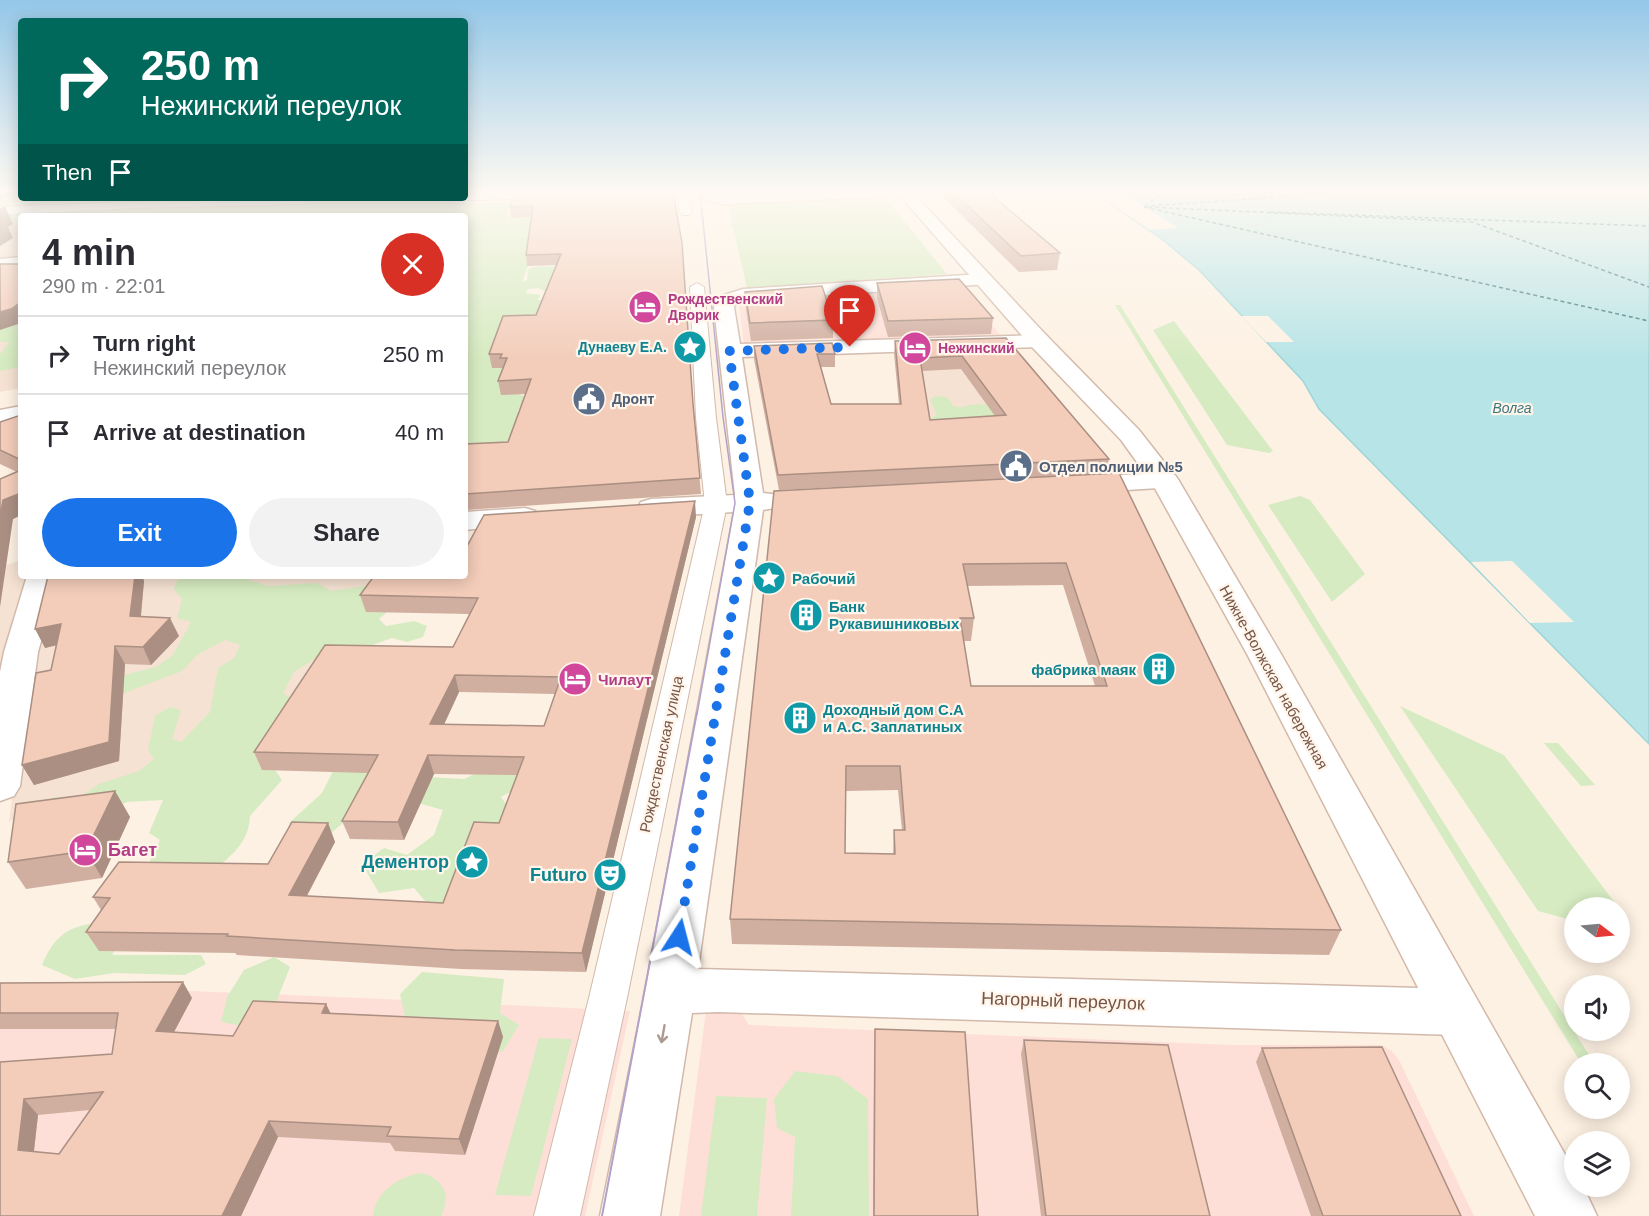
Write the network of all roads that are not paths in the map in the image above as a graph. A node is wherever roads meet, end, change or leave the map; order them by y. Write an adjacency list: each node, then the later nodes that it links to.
1 (954, 249): 4 (street, Нижне-Волжская набережная)
2 (18, 262): 3 (street)
3 (0, 264)
4 (982, 280): 6 (street, Нижне-Волжская набережная); 7 (street, Рождественская улица)
5 (697, 287): 13 (street, Рождественская улица)
6 (1039, 341): 7 (street); 10 (street, Нижне-Волжская набережная)
7 (729, 351): 13 (street, Рождественская улица)
8 (18, 414): 9 (street)
9 (0, 417)
10 (1165, 481): 11 (street); 20 (street, Нижне-Волжская набережная)
11 (1050, 486)
12 (795, 499): 13 (street)
13 (733, 503): 14 (street); 19 (street, Рождественская улица); 21 (street, Рождественская улица)
14 (629, 510)
15 (555, 515): 16 (street)
16 (468, 521)
17 (42, 579): 18 (street)
18 (0, 786)
19 (670, 993): 20 (street, Нагорный переулок); 22 (street, Рождественская улица, one-way to 22)
20 (1456, 1012): 23 (street, Нижне-Волжская набережная)
21 (557, 1216)
22 (630, 1216)
23 (1567, 1216)

